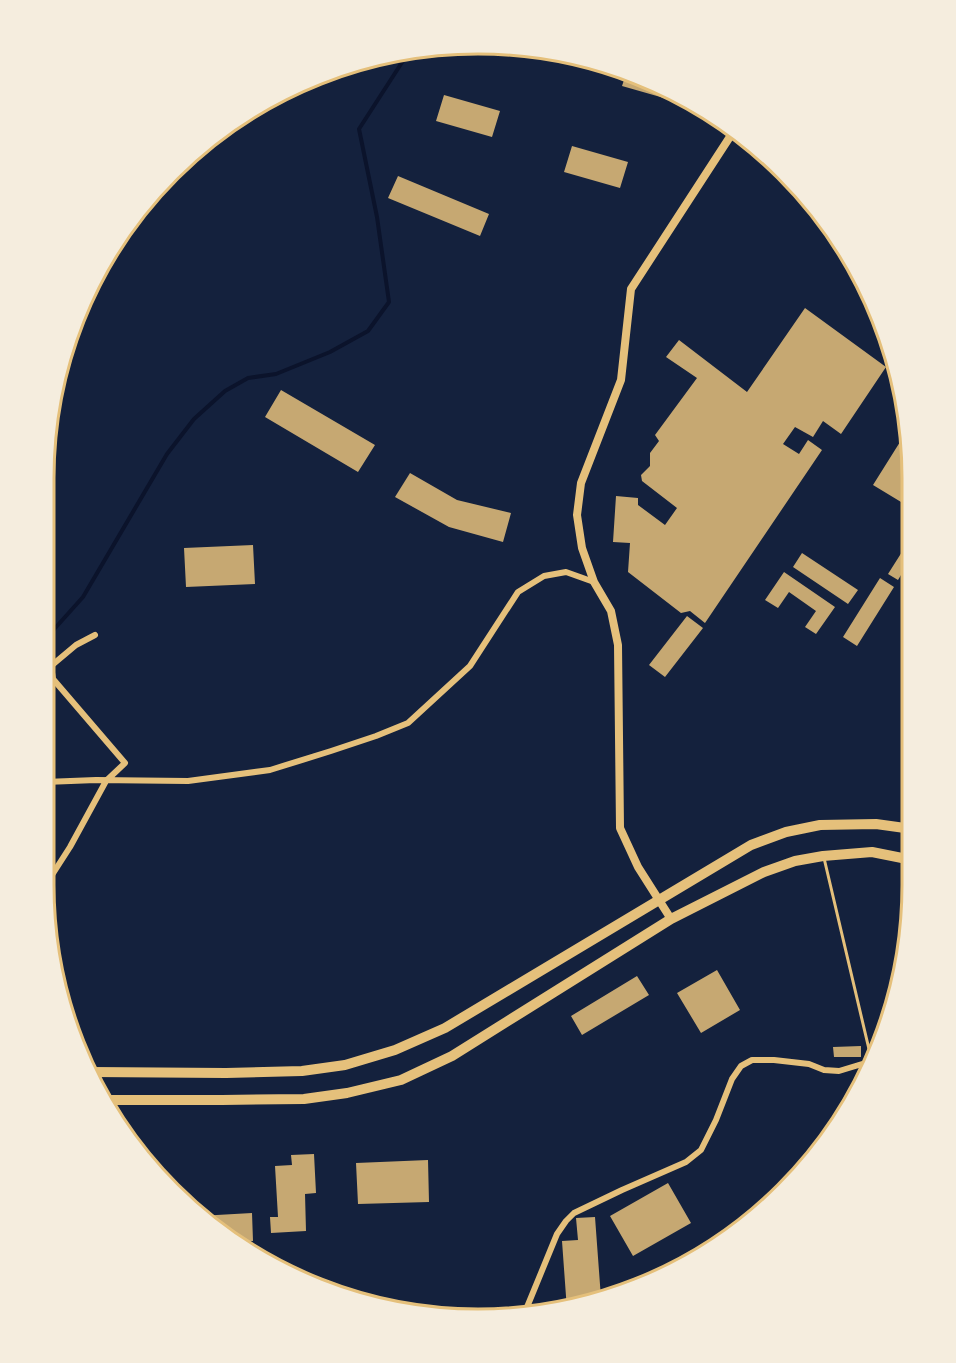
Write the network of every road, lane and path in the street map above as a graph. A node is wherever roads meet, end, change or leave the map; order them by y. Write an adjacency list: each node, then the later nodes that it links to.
1 (730, 137): 2 (street)
2 (594, 582): 6 (street); 12 (street)
3 (95, 635): 4 (street)
4 (54, 663)
5 (54, 680): 6 (street)
6 (106, 781): 7 (street); 11 (street)
7 (54, 782)
8 (902, 828): 12 (highway)
9 (823, 856): 10 (highway); 13 (highway); 14 (lane)
10 (902, 858)
11 (54, 872)
12 (659, 901): 13 (street); 16 (highway)
13 (670, 919): 17 (highway)
14 (869, 1049)
15 (862, 1065): 18 (street)
16 (98, 1072)
17 (113, 1100)
18 (528, 1306)

